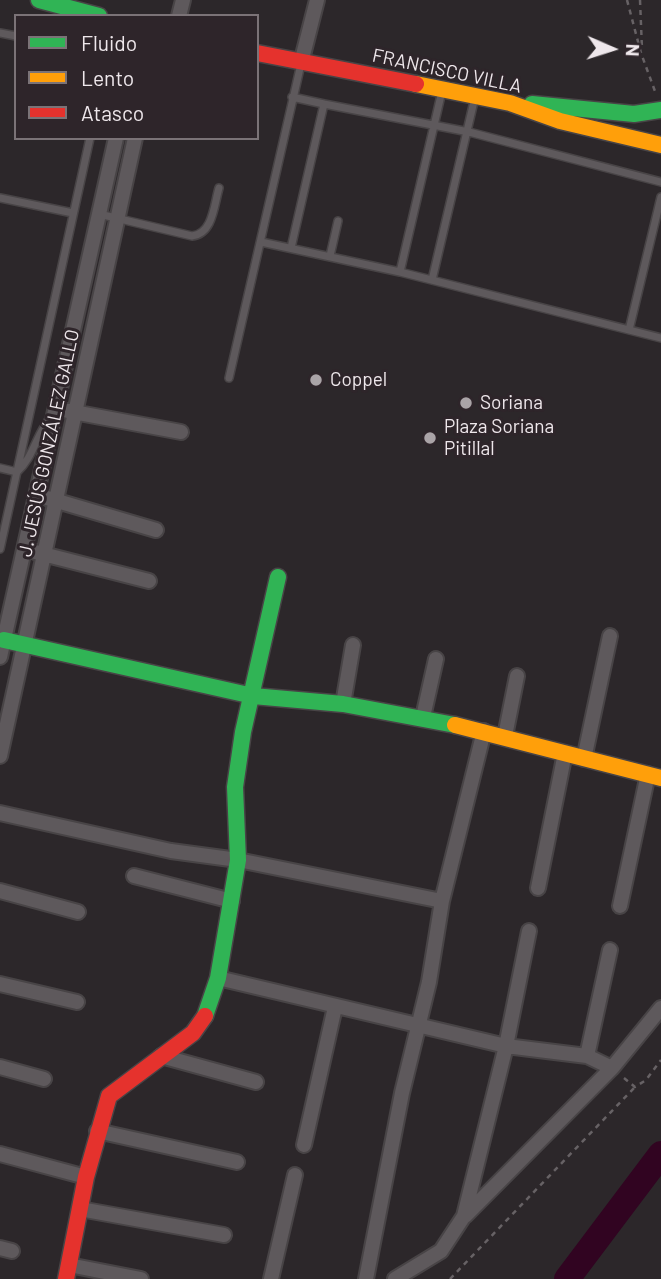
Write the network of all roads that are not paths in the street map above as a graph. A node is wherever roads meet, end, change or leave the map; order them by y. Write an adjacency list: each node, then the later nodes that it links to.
1 (39, 0): 3 (street)
2 (317, 0): 5 (street)
3 (92, 14)
4 (259, 53): 5 (street, FRANCISCO VILLA)
5 (301, 63): 6 (street, FRANCISCO VILLA); 8 (lane)
6 (442, 90): 7 (street, FRANCISCO VILLA); 12 (lane)
7 (475, 96): 9 (street, FRANCISCO VILLA); 13 (lane)
8 (292, 97): 10 (lane); 26 (lane)
9 (510, 103): 11 (street); 17 (street, FRANCISCO VILLA)
10 (324, 104): 12 (lane); 27 (lane)
11 (661, 110)
12 (434, 125): 13 (lane); 29 (lane)
13 (469, 132): 18 (lane); 30 (lane)
14 (90, 140): 22 (lane)
15 (116, 140): 23 (street, J. JESÚS GONZÁLEZ GALLO)
16 (135, 140): 24 (street, J. JESÚS GONZÁLEZ GALLO)
17 (661, 145)
18 (661, 183)
19 (219, 188): 24 (lane)
20 (661, 197): 31 (lane)
21 (0, 198): 22 (lane)
22 (73, 213): 38 (lane)
23 (99, 214): 24 (lane); 34 (street, J. JESÚS GONZÁLEZ GALLO)
24 (118, 218): 35 (street, J. JESÚS GONZÁLEZ GALLO)
25 (338, 222): 28 (lane)
26 (261, 242): 27 (lane); 33 (lane)
27 (291, 248): 28 (lane)
28 (330, 256): 29 (lane)
29 (400, 272): 30 (lane)
30 (432, 280): 31 (lane)
31 (629, 330): 32 (lane)
32 (661, 338)
33 (229, 377)
34 (56, 411): 35 (street); 38 (lane); 39 (street, J. JESÚS GONZÁLEZ GALLO)
35 (76, 412): 36 (street); 40 (street, J. JESÚS GONZÁLEZ GALLO)
36 (181, 432)
37 (0, 468): 38 (lane)
38 (17, 472): 41 (lane)
39 (38, 495): 40 (street); 44 (street, J. JESÚS GONZÁLEZ GALLO)
40 (55, 500): 42 (street); 45 (street, J. JESÚS GONZÁLEZ GALLO)
41 (4, 512): 43 (lane)
42 (156, 530)
43 (0, 549)
44 (26, 550): 45 (street); 49 (street, J. JESÚS GONZÁLEZ GALLO)
45 (44, 555): 47 (street); 50 (street, J. JESÚS GONZÁLEZ GALLO)
46 (278, 576): 55 (street)
47 (149, 581)
48 (610, 636): 62 (street)
49 (4, 640): 50 (street); 52 (street, J. JESÚS GONZÁLEZ GALLO)
50 (25, 644): 55 (street); 61 (street, J. JESÚS GONZÁLEZ GALLO)
51 (353, 645): 56 (street)
52 (0, 657)
53 (436, 659): 57 (street)
54 (517, 676): 59 (street)
55 (253, 696): 56 (street); 65 (street)
56 (343, 704): 57 (street)
57 (423, 717): 58 (street)
58 (484, 731): 59 (street); 70 (street)
59 (505, 736): 60 (street)
60 (565, 753): 62 (street); 67 (street)
61 (0, 756)
62 (584, 759): 63 (street)
63 (654, 776): 71 (street)
64 (0, 813): 65 (street)
65 (238, 860): 69 (street); 70 (street)
66 (134, 876): 69 (street)
67 (538, 888)
68 (0, 891): 72 (street)
69 (232, 901): 75 (street)
70 (442, 901): 80 (street)
71 (620, 906)
72 (78, 912)
73 (529, 931): 81 (street)
74 (610, 950): 83 (street)
75 (218, 978): 78 (street); 82 (street)
76 (0, 984): 77 (street)
77 (77, 1002)
78 (335, 1007): 80 (street); 89 (street)
79 (661, 1008): 85 (street)
80 (419, 1027): 81 (street); 100 (street)
81 (506, 1046): 83 (street); 95 (street)
82 (161, 1056): 87 (street); 88 (street)
83 (587, 1056): 85 (street)
84 (0, 1068): 86 (street)
85 (612, 1068): 95 (street)
86 (44, 1079)
87 (256, 1082)
88 (97, 1132): 91 (street); 93 (street)
89 (304, 1145)
90 (0, 1154): 93 (street)
91 (237, 1162)
92 (295, 1175): 99 (street)
93 (86, 1177): 94 (street)
94 (80, 1209): 96 (street); 97 (street)
95 (464, 1216): 101 (street)
96 (224, 1235)
97 (68, 1272): 98 (street)
98 (141, 1279)
99 (271, 1279)
100 (366, 1279)
101 (395, 1279)

